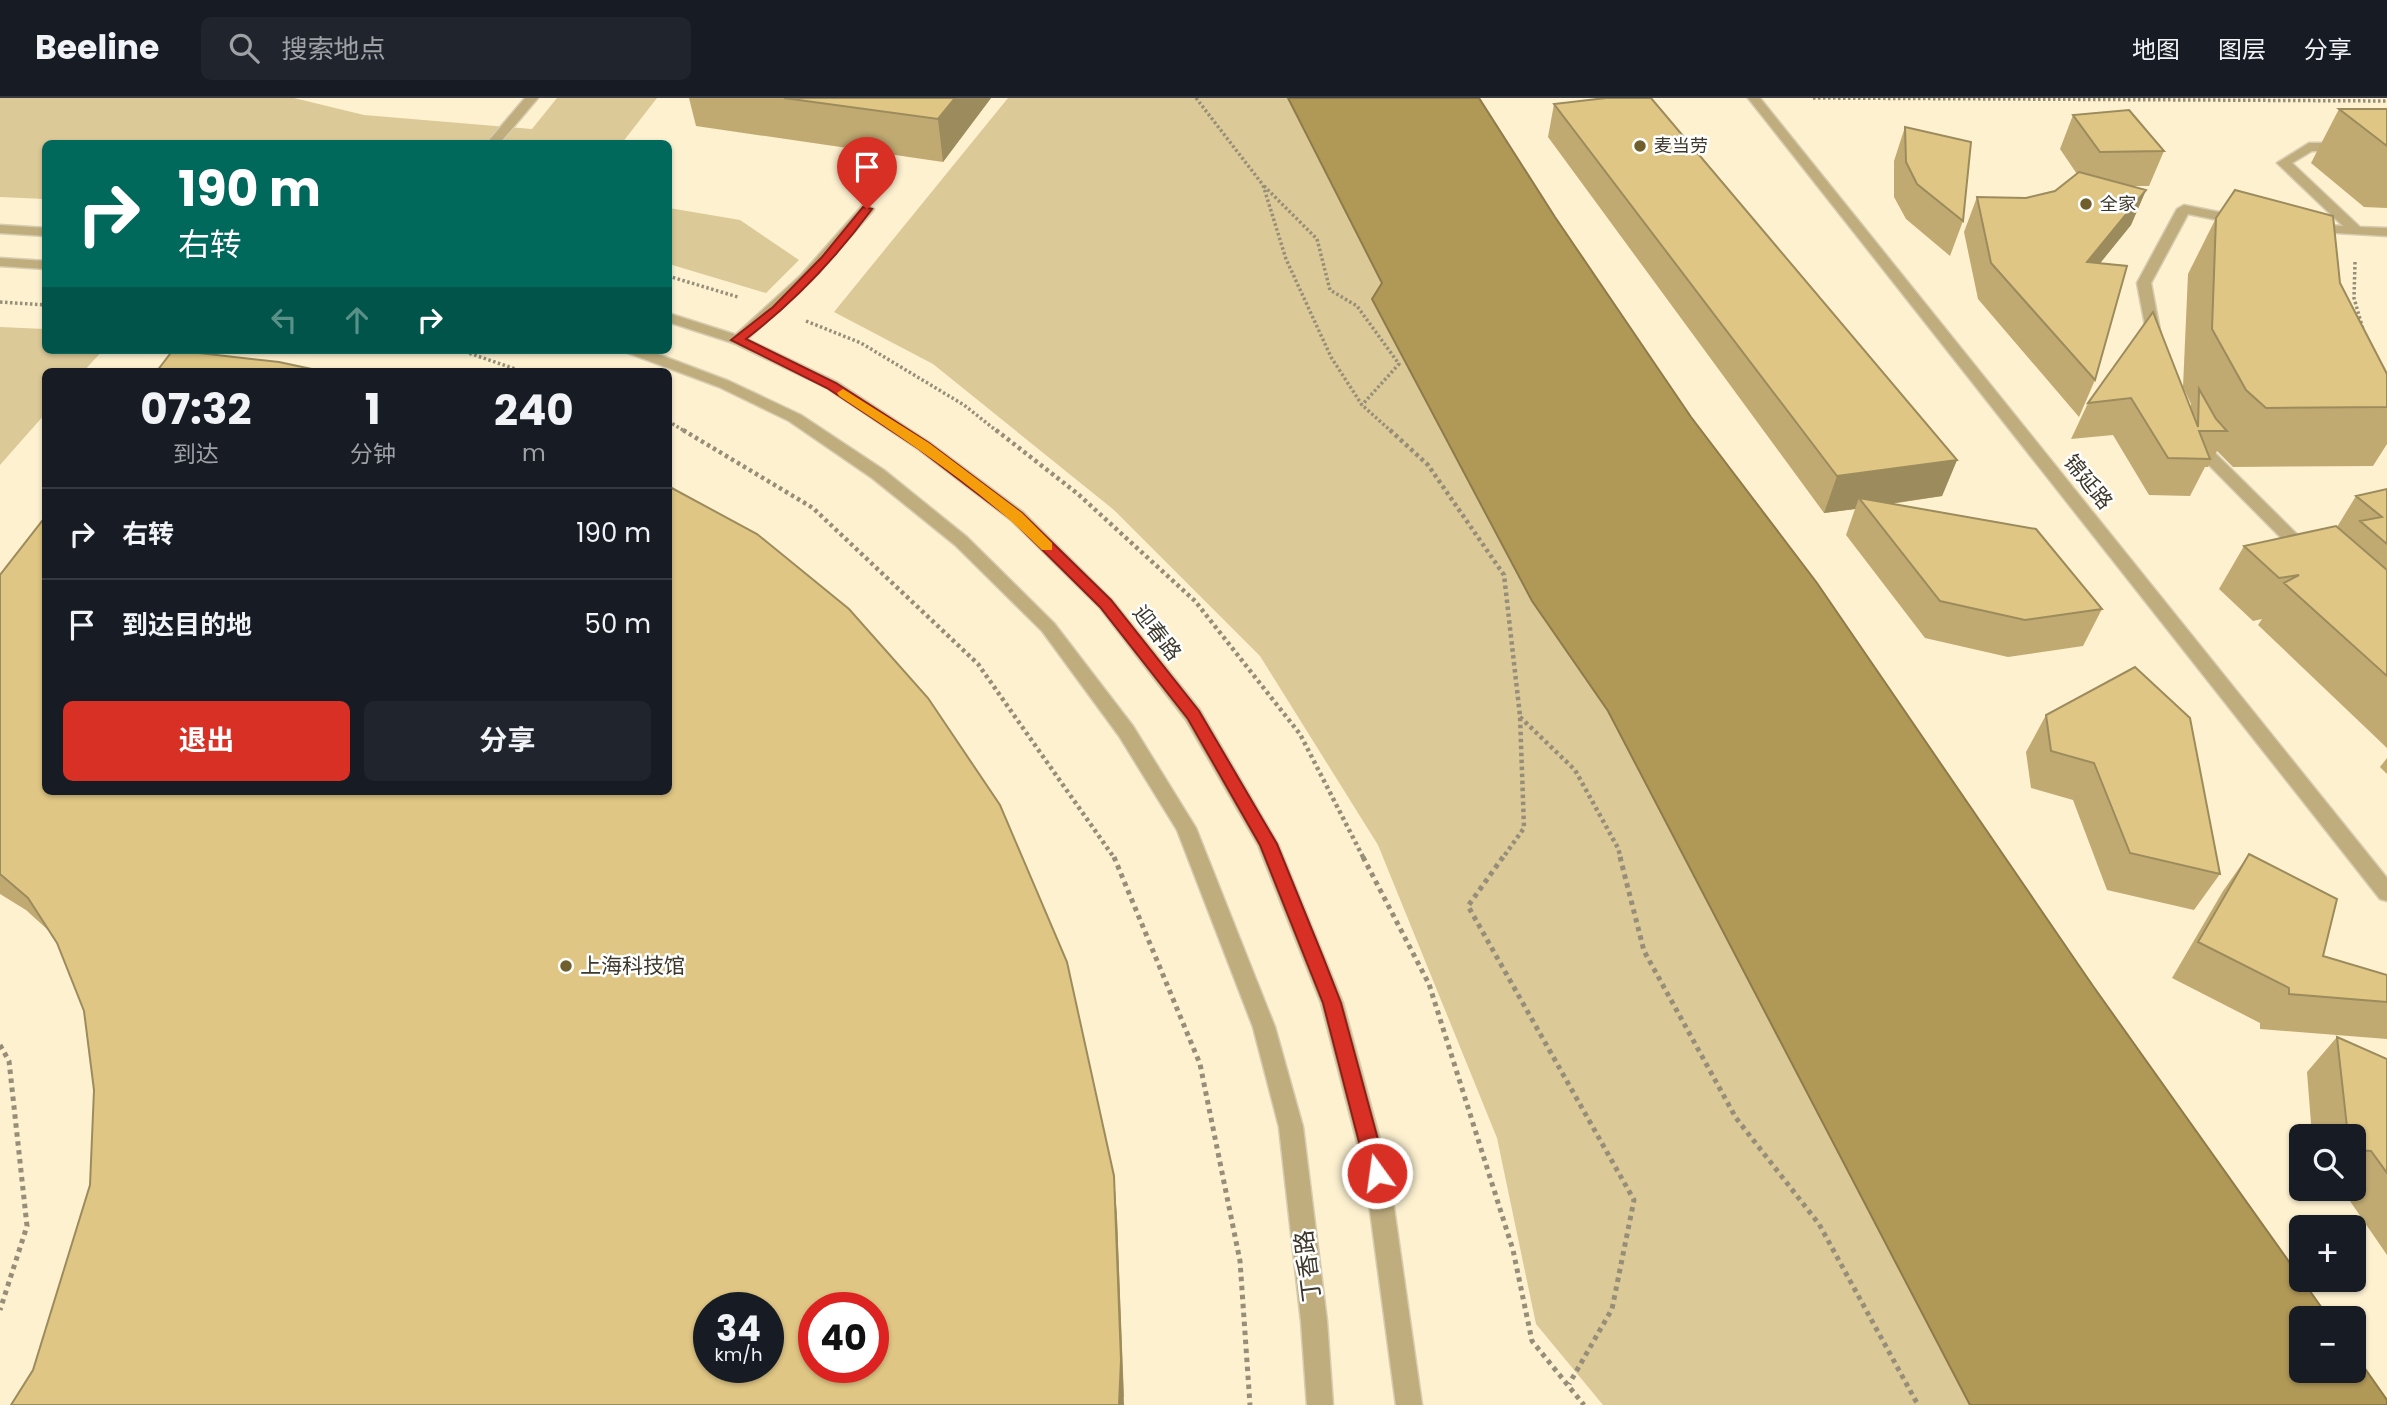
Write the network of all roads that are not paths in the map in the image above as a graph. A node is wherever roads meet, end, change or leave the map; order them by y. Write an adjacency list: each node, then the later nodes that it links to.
1 (532, 98): 3 (street)
2 (1754, 98): 20 (street, 锦延路)
3 (495, 140)
4 (2387, 147): 9 (street)
5 (867, 209): 15 (street)
6 (2255, 223): 17 (street)
7 (2292, 227): 9 (street)
8 (0, 229): 10 (street)
9 (2356, 230): 11 (street)
10 (42, 232)
11 (2387, 232)
12 (0, 262): 13 (street)
13 (42, 265)
14 (672, 318): 15 (street, 迎春路)
15 (738, 340): 23 (street, 迎春路)
16 (644, 354): 21 (street)
17 (2159, 362)
18 (2194, 429): 19 (street)
19 (2319, 566)
20 (2387, 893)
21 (1291, 1127): 22 (street, 丁香路)
22 (1320, 1405)
23 (1409, 1405)

